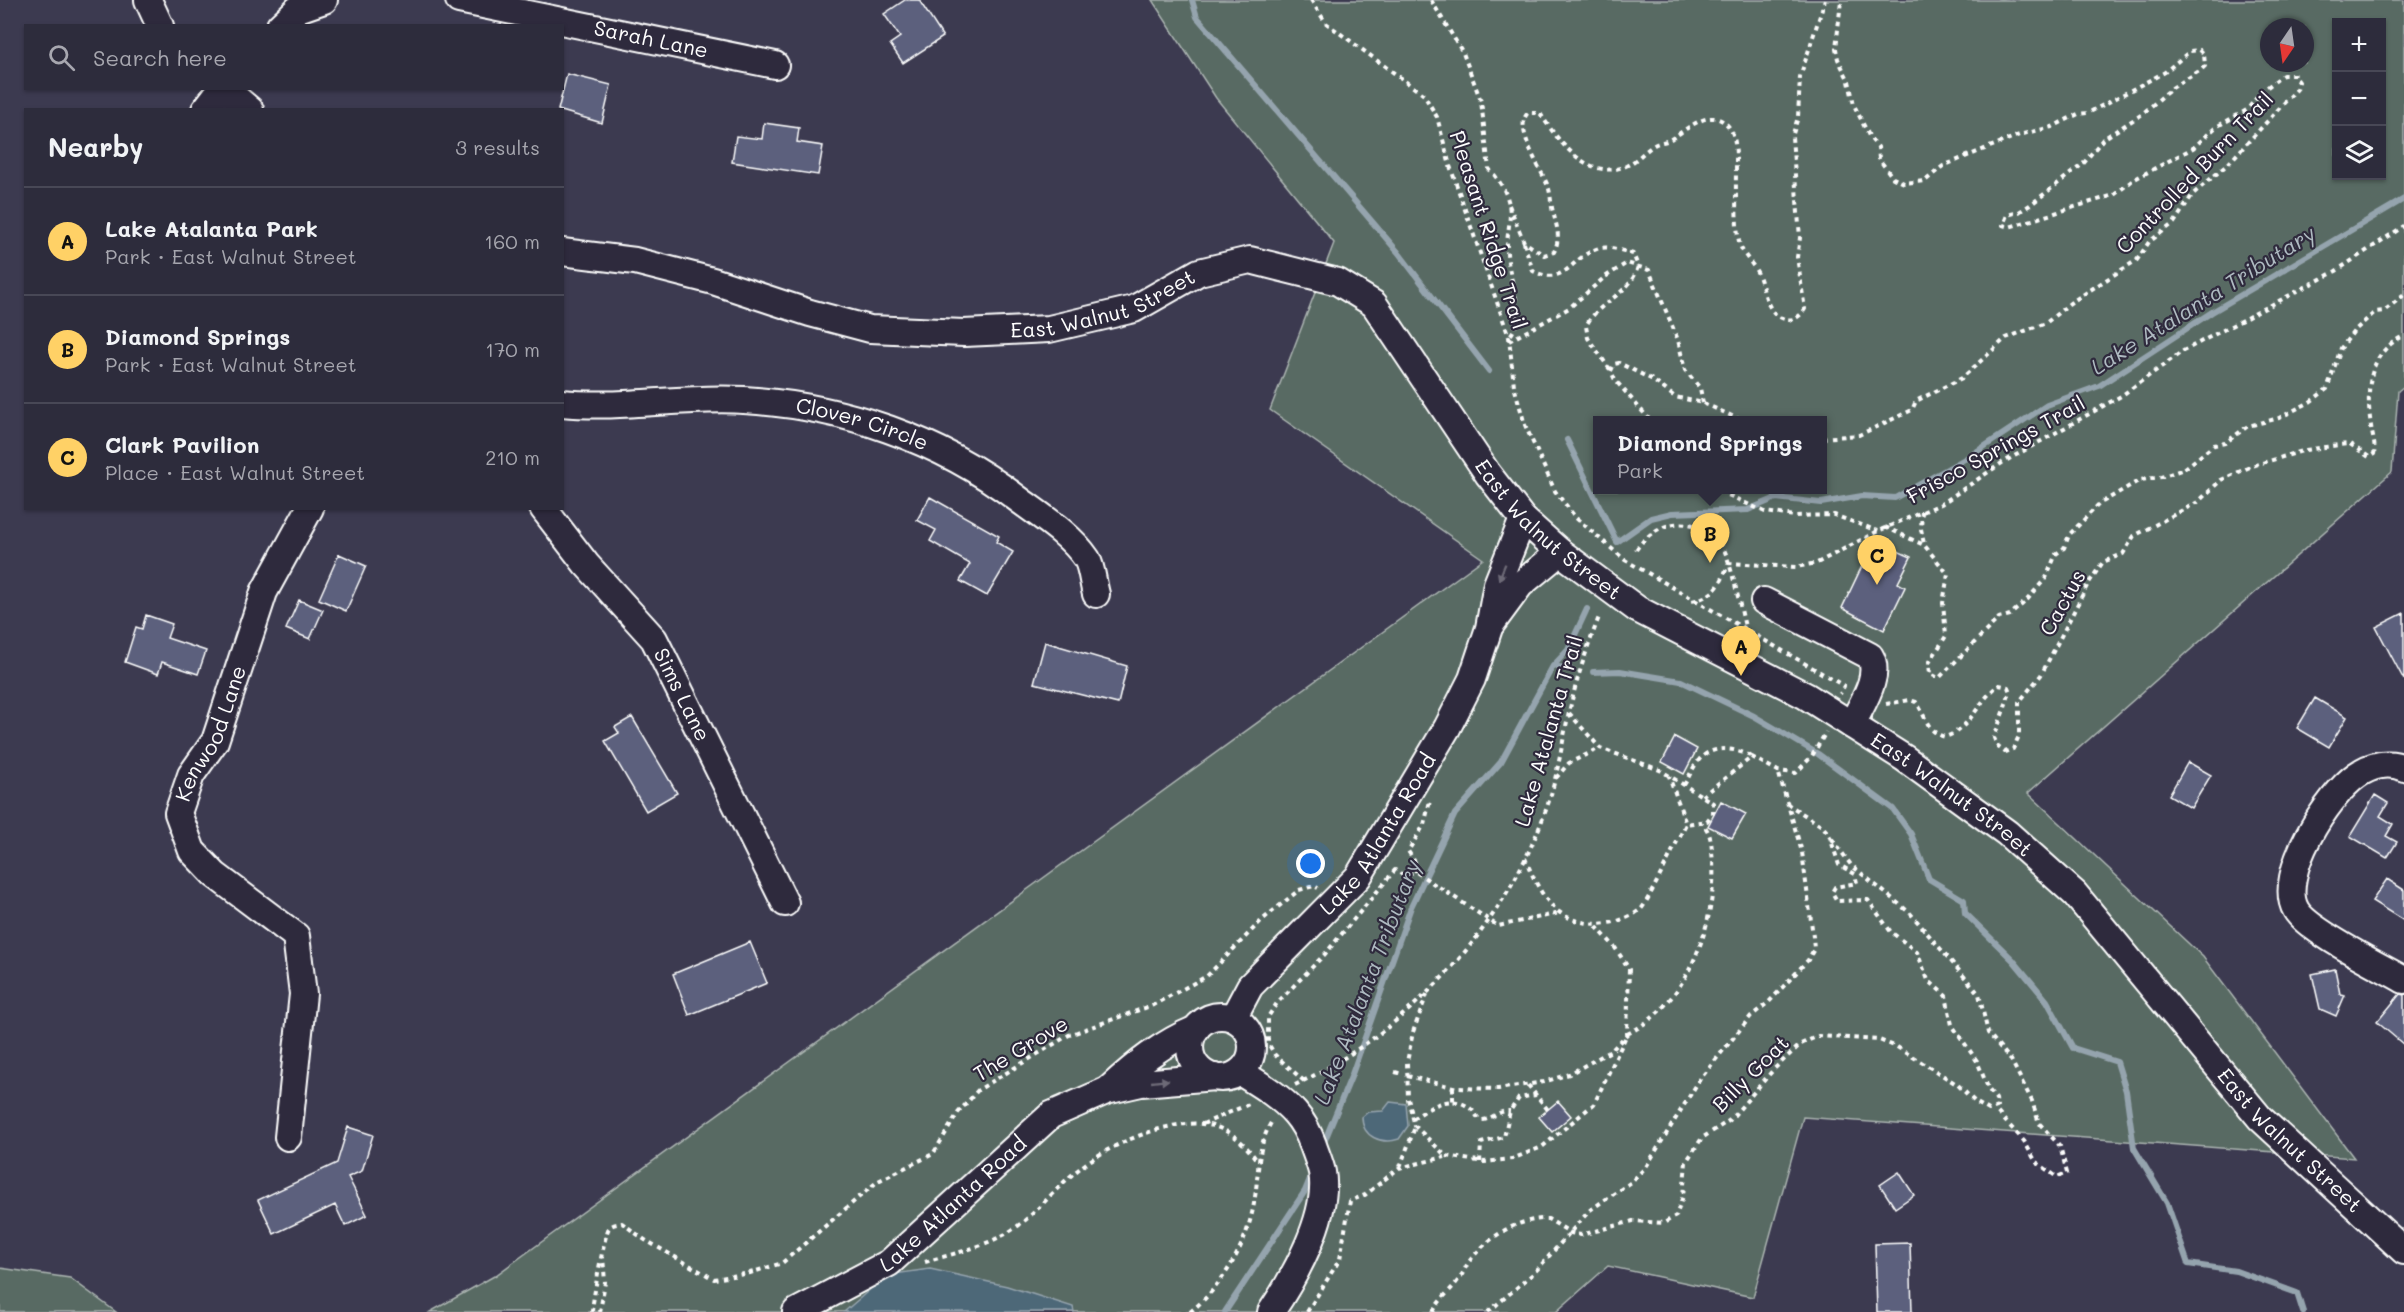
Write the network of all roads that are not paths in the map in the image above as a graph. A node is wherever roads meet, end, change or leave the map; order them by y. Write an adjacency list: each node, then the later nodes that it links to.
1 (148, 0): 4 (street)
2 (324, 0): 5 (street)
3 (459, 0): 6 (street, Sarah Lane)
4 (159, 24)
5 (282, 24)
6 (775, 65)
7 (221, 90): 9 (street)
8 (225, 90): 10 (street)
9 (207, 108)
10 (248, 108)
11 (564, 252): 15 (street, East Walnut Street)
12 (564, 403): 17 (street, Clover Circle)
13 (309, 510): 29 (street, Kenwood Lane)
14 (545, 510): 22 (street, Sims Lane)
15 (1523, 519): 16 (street, East Walnut Street); 19 (street, Lake Atlanta Road, one-way to 19)
16 (1560, 552): 19 (street, Lake Atlanta Road); 20 (street, East Walnut Street)
17 (1096, 594)
18 (1764, 601): 20 (street)
19 (1489, 628): 24 (street, Lake Atlanta Road)
20 (1849, 702): 30 (street, East Walnut Street)
21 (2404, 768): 23 (street)
22 (785, 903)
23 (2404, 980)
24 (1233, 1018): 25 (street); 26 (street)
25 (1196, 1029): 27 (street); 28 (street, Lake Atlanta Road)
26 (1240, 1071): 27 (street); 32 (street)
27 (1215, 1077): 28 (street, Lake Atlanta Road, one-way to 27)
28 (1106, 1091): 31 (street, Lake Atlanta Road)
29 (288, 1137)
30 (2404, 1251)
31 (796, 1312)
32 (1271, 1312)

